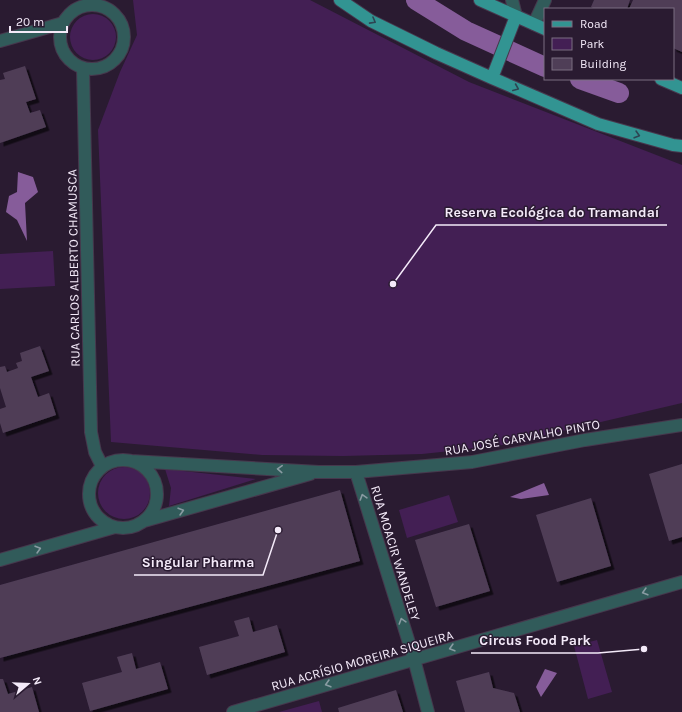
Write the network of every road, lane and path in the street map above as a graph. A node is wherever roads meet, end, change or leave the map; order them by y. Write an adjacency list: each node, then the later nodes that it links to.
1 (340, 0): 11 (main road, one-way to 11)
2 (480, 0): 6 (main road)
3 (512, 0): 6 (street)
4 (545, 0): 8 (street)
5 (100, 3): 7 (street); 10 (street)
6 (516, 16): 8 (main road); 11 (main road)
7 (63, 23): 9 (street); 10 (street)
8 (539, 26)
9 (0, 41)
10 (83, 68): 17 (street, RUA CARLOS ALBERTO CHAMUSCA)
11 (492, 78): 14 (main road, one-way to 14)
12 (662, 80): 13 (main road)
13 (682, 88)
14 (682, 146)
15 (682, 425): 19 (street, RUA JOSÉ CARVALHO PINTO)
16 (132, 461): 17 (street); 18 (street, RUA JOSÉ CARVALHO PINTO, one-way to 16); 20 (street)
17 (102, 466): 21 (street)
18 (319, 472): 19 (street, RUA JOSÉ CARVALHO PINTO); 20 (street, RUA JOSÉ CARVALHO PINTO, one-way to 18)
19 (356, 472): 24 (street, RUA MOACIR WANDELEY, one-way to 19)
20 (144, 521): 21 (street)
21 (115, 527): 22 (street, one-way to 21)
22 (0, 560)
23 (682, 582): 24 (street, RUA ACRÍSIO MOREIRA SIQUEIRA, one-way to 24)
24 (414, 659): 25 (street, RUA ACRÍSIO MOREIRA SIQUEIRA, one-way to 25); 26 (street, RUA MOACIR WANDELEY)
25 (234, 712)
26 (428, 712)

